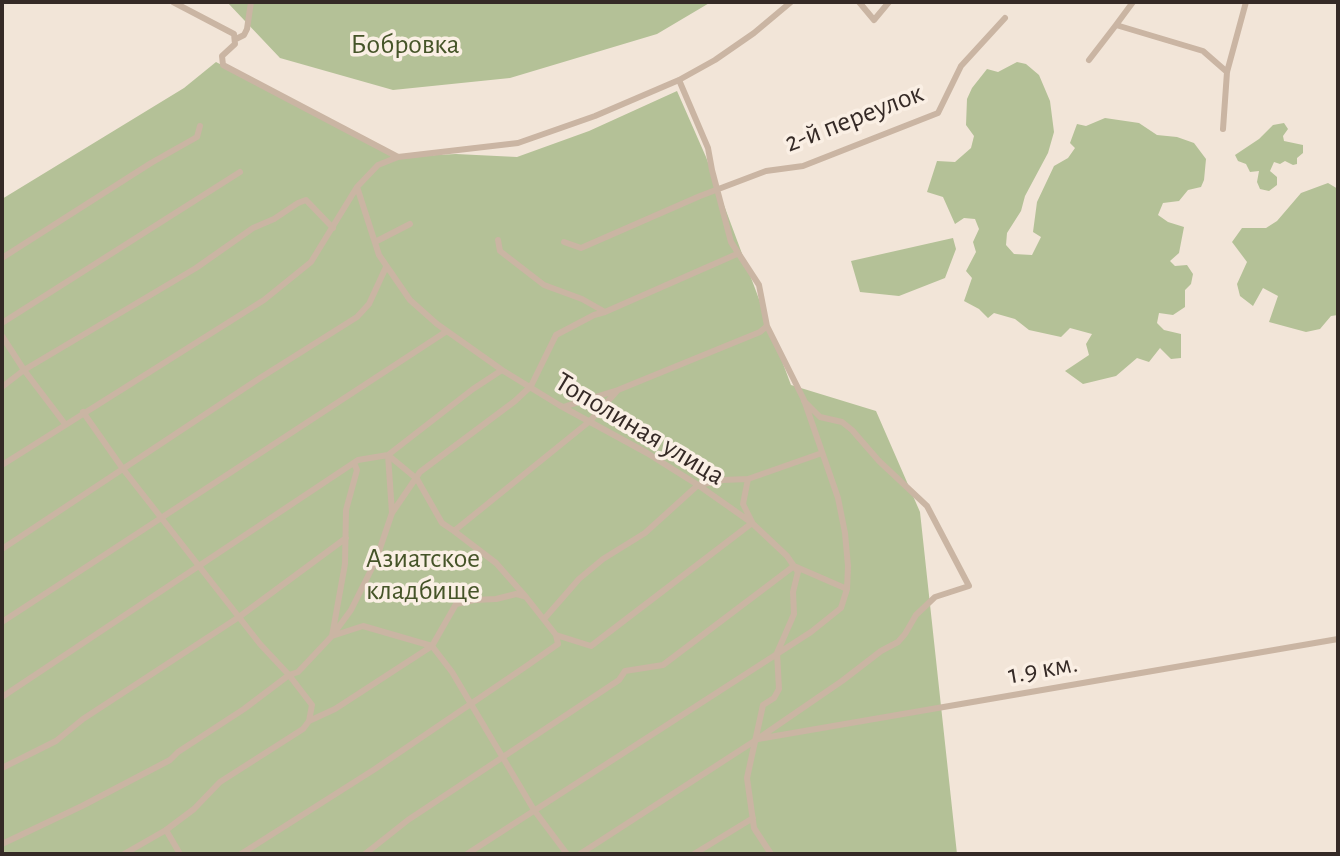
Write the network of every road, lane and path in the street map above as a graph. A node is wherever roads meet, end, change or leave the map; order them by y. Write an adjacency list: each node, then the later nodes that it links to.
1 (173, 2): 10 (street)
2 (251, 2): 10 (street)
3 (791, 2): 13 (street)
4 (859, 2): 5 (street)
5 (889, 2)
6 (1133, 2): 9 (street)
7 (1246, 2): 12 (street)
8 (1005, 18): 19 (street, 2-й переулок)
9 (1116, 24): 11 (street); 12 (street)
10 (236, 39): 16 (street)
11 (1089, 60)
12 (1227, 72): 15 (street)
13 (678, 80): 16 (street); 19 (street)
14 (200, 126): 26 (street)
15 (1223, 129)
16 (398, 157): 18 (street)
17 (240, 172): 29 (street)
18 (358, 187): 21 (street); 23 (street, Тополиная улица)
19 (718, 191): 24 (street, 2-й переулок); 25 (street)
20 (410, 224): 23 (street)
21 (333, 228): 33 (street); 40 (street)
22 (498, 240): 28 (street)
23 (375, 242): 27 (street, Тополиная улица)
24 (564, 242)
25 (737, 254): 28 (street); 30 (street)
26 (2, 258)
27 (386, 267): 31 (street, Тополиная улица); 47 (street)
28 (605, 312): 36 (street)
29 (2, 323)
30 (767, 326): 37 (street); 38 (street)
31 (447, 331): 34 (street, Тополиная улица); 52 (street)
32 (2, 336): 33 (street)
33 (24, 370): 35 (street); 42 (street)
34 (502, 370): 36 (street, Тополиная улица); 44 (street)
35 (2, 387)
36 (531, 387): 39 (street, Тополиная улица); 48 (street)
37 (618, 390): 39 (street); 41 (street)
38 (804, 400): 43 (street); 75 (street)
39 (563, 407): 41 (street, Тополиная улица)
40 (83, 412): 42 (street); 47 (street)
41 (590, 422): 50 (street, Тополиная улица); 54 (street)
42 (65, 424): 46 (street)
43 (822, 453): 49 (street); 59 (street)
44 (388, 455): 45 (street); 48 (street); 51 (street)
45 (354, 463): 55 (street); 57 (street)
46 (2, 465)
47 (123, 469): 52 (street); 56 (street)
48 (417, 479): 51 (street); 54 (street)
49 (748, 479): 50 (street); 53 (street)
50 (698, 485): 53 (street, Тополиная улица); 62 (street)
51 (392, 513): 65 (street)
52 (161, 518): 57 (street); 63 (street)
53 (752, 523): 58 (street, Тополиная улица); 64 (street)
54 (454, 531): 60 (street)
55 (346, 538): 61 (street); 65 (street)
56 (2, 549)
57 (200, 566): 61 (street); 70 (street)
58 (794, 566): 59 (street); 68 (street); 76 (street)
59 (847, 589): 68 (street)
60 (526, 597): 62 (street); 67 (street)
61 (239, 617): 69 (street); 77 (street)
62 (544, 619): 64 (street)
63 (2, 622)
64 (556, 635): 72 (street)
65 (332, 636): 67 (street); 69 (street)
66 (1338, 639): 75 (street, 1.9 км.)
67 (432, 646): 72 (street); 73 (street)
68 (777, 653): 75 (street); 78 (street)
69 (289, 675): 71 (street); 81 (street)
70 (2, 697)
71 (312, 705): 73 (street); 74 (street)
72 (469, 705): 76 (street); 84 (street)
73 (326, 712): 74 (street)
74 (309, 721): 80 (street)
75 (756, 740): 79 (street); 88 (street)
76 (502, 758): 78 (street); 85 (street)
77 (2, 768)
78 (534, 810): 86 (street); 87 (street)
79 (753, 818): 89 (street); 90 (street)
80 (166, 830): 82 (street); 83 (street)
81 (2, 844)
82 (124, 854)
83 (180, 854)
84 (241, 854)
85 (365, 854)
86 (467, 854)
87 (567, 854)
88 (580, 854)
89 (694, 854)
90 (771, 854)

